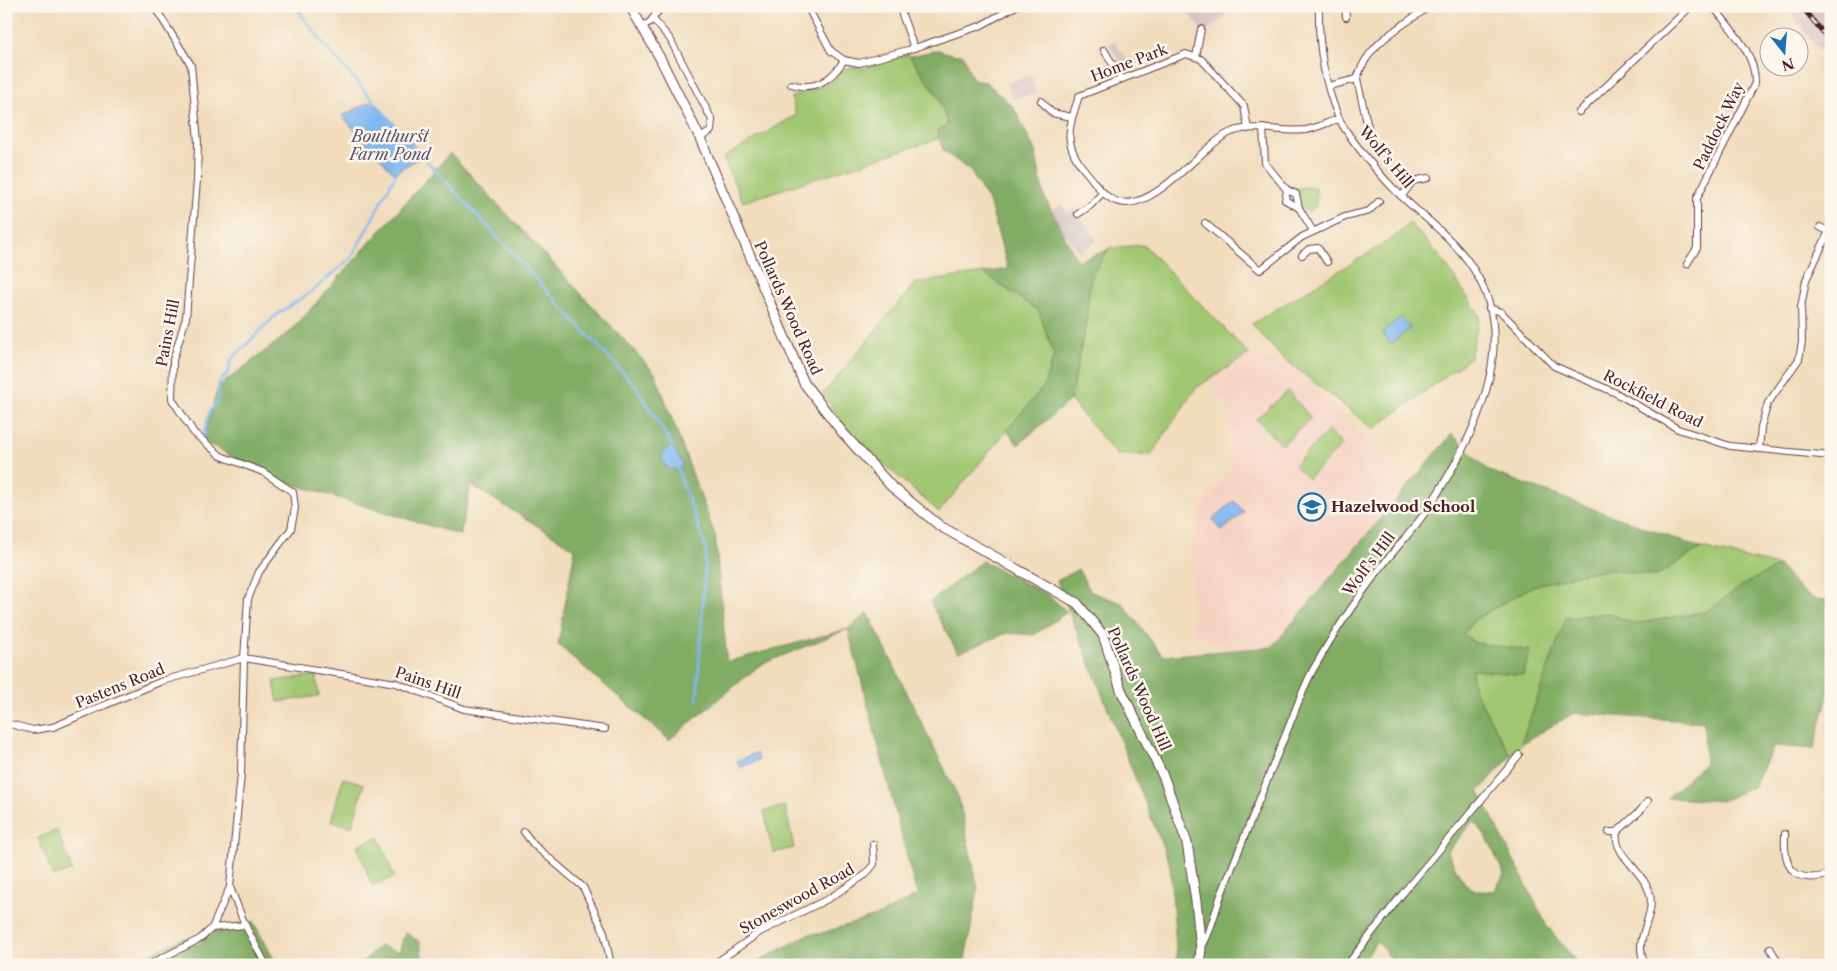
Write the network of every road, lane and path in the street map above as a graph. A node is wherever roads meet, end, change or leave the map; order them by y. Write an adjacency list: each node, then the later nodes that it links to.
1 (154, 6): 52 (street, Pains Hill)
2 (630, 6): 14 (street, Pollards Wood Road)
3 (662, 6): 13 (street)
4 (807, 6): 19 (street)
5 (899, 6): 16 (street)
6 (1016, 6): 16 (street)
7 (1319, 6): 23 (street, Wolf's Hill)
8 (1345, 6): 12 (street)
9 (1430, 6): 21 (street)
10 (1691, 6): 25 (street)
11 (1713, 6): 47 (street, Paddock Way)
12 (1346, 17)
13 (653, 19): 14 (street); 31 (street)
14 (643, 26): 31 (street, Pollards Wood Road)
15 (1201, 29): 18 (street)
16 (914, 48): 19 (street)
17 (1104, 50): 20 (street)
18 (1196, 57): 20 (street, Home Park); 28 (street)
19 (844, 60): 22 (street)
20 (1122, 79): 26 (street, Home Park)
21 (1357, 79): 23 (street); 30 (street)
22 (791, 84)
23 (1328, 86): 27 (street, Wolf's Hill)
24 (1041, 101): 26 (street)
25 (1580, 112)
26 (1072, 117): 34 (street, Home Park)
27 (1338, 118): 29 (street, Home Park); 35 (street, Wolf's Hill)
28 (1248, 128): 29 (street, Home Park); 34 (street, Home Park)
29 (1263, 128): 33 (street)
30 (1370, 136)
31 (700, 138): 51 (street, Pollards Wood Road)
32 (1428, 178): 35 (street)
33 (1287, 190): 37 (street); 37 (street)
34 (1103, 192): 38 (street)
35 (1402, 196): 48 (street, Wolf's Hill)
36 (1379, 201): 42 (street)
37 (1299, 208): 42 (street)
38 (1078, 214)
39 (1205, 223): 43 (street)
40 (1820, 227): 41 (street)
41 (1830, 229): 49 (street)
42 (1313, 231): 43 (street)
43 (1302, 236): 44 (street)
44 (1309, 249): 45 (street); 46 (street)
45 (1302, 255)
46 (1327, 262)
47 (1687, 264)
48 (1489, 308): 49 (street, Rockfield Road); 67 (street, Wolf's Hill)
49 (1759, 449): 50 (street, Rockfield Road)
50 (1831, 456)
51 (947, 529): 67 (street, Pollards Wood Hill)
52 (244, 658): 53 (street, Pastens Road); 54 (street, Pains Hill); 63 (street, Pains Hill)
53 (6, 723)
54 (605, 729)
55 (1518, 755): 73 (street)
56 (1648, 801): 59 (street)
57 (524, 832): 70 (street)
58 (1609, 832): 59 (street)
59 (1617, 832): 74 (street)
60 (1785, 834): 62 (street)
61 (873, 844): 71 (street, Stoneswood Road)
62 (1831, 874)
63 (230, 887): 64 (street, Pains Hill); 65 (street)
64 (245, 925): 65 (street); 69 (street, Pains Hill)
65 (212, 928): 68 (street)
66 (1770, 948): 75 (street)
67 (1200, 949): 72 (street, Pollards Wood Hill)
68 (148, 965)
69 (266, 965)
70 (611, 965)
71 (713, 965)
72 (1199, 965)
73 (1346, 965)
74 (1646, 965)
75 (1780, 965)

